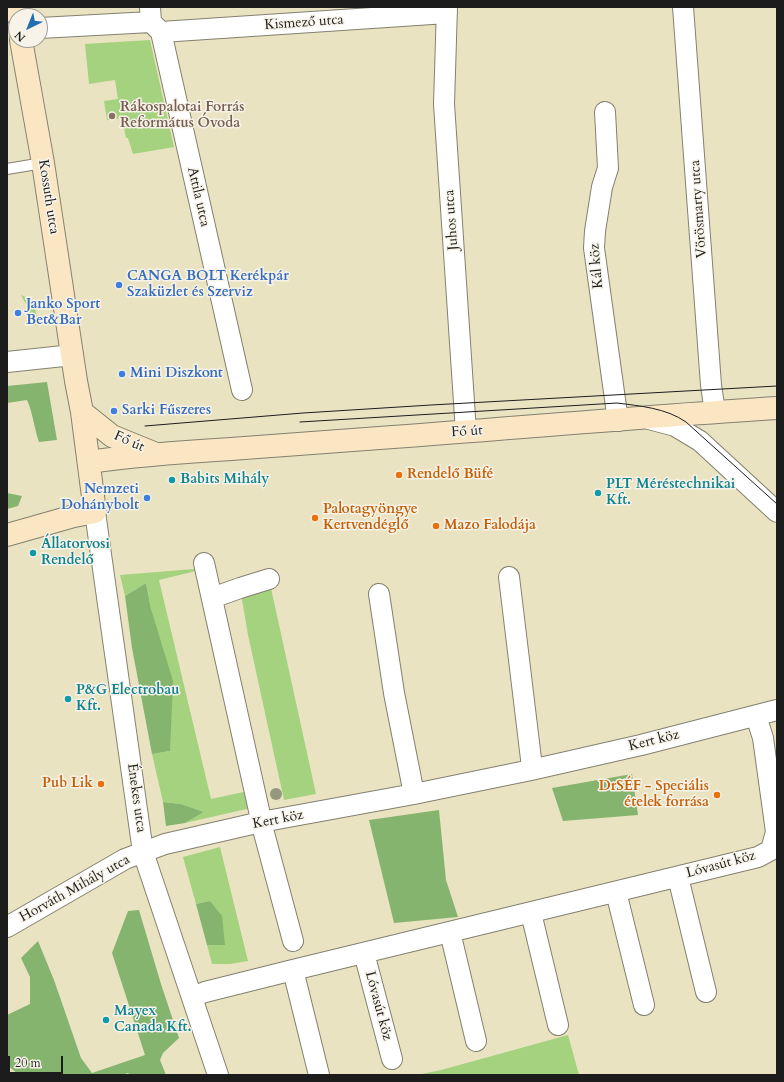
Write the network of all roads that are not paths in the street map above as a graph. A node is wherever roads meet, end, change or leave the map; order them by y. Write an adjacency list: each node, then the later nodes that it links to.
1 (683, 7): 14 (street, Vörösmarty utca)
2 (447, 10): 3 (street, Kismező utca); 17 (street, Juhos utca)
3 (154, 20): 4 (street, Kismező utca); 11 (street, Attila utca)
4 (48, 27)
5 (22, 48): 7 (street, Kossuth utca)
6 (605, 112): 16 (street, Kál köz)
7 (43, 163): 8 (lane); 9 (street, Kossuth utca)
8 (7, 169)
9 (73, 355): 10 (street); 13 (street, Kossuth utca)
10 (7, 362)
11 (242, 390)
12 (777, 408): 14 (street, Fő út)
13 (82, 412): 18 (street, Fő út); 19 (street, Kossuth utca)
14 (714, 412): 15 (street, Fő út)
15 (643, 417): 16 (street, Fő út); 21 (street)
16 (618, 420): 17 (street, Fő út)
17 (466, 432): 18 (street, Fő út)
18 (158, 454): 19 (street, Fő út)
19 (89, 462): 20 (street, Kossuth utca)
20 (95, 512): 22 (street); 34 (street, Énekes utca)
21 (777, 512)
22 (7, 535)
23 (204, 562): 27 (street)
24 (509, 577): 30 (street)
25 (269, 579): 27 (street)
26 (379, 594): 31 (street)
27 (212, 598): 32 (street)
28 (777, 710): 29 (street, Kert köz)
29 (756, 716): 30 (street, Kert köz); 33 (street, Lóvasút köz)
30 (531, 770): 31 (street, Kert köz)
31 (414, 794): 32 (street, Kert köz)
32 (261, 822): 34 (street, Kert köz); 40 (street)
33 (777, 836): 35 (street, Lóvasút köz)
34 (143, 852): 38 (street, Horváth Mihály utca); 44 (street, Énekes utca)
35 (678, 877): 36 (street, Lóvasút köz); 43 (street, Lóvasút köz)
36 (616, 892): 37 (street, Lóvasút köz); 45 (street)
37 (531, 912): 39 (street, Lóvasút köz); 46 (street)
38 (7, 927)
39 (450, 932): 41 (street, Lóvasút köz); 47 (street)
40 (293, 941)
41 (364, 953): 42 (street, Lóvasút köz); 48 (street, Lóvasút köz)
42 (294, 970): 44 (street, Lóvasút köz); 50 (street)
43 (706, 992)
44 (192, 998): 49 (street, Énekes utca)
45 (644, 1005)
46 (558, 1025)
47 (476, 1041)
48 (392, 1059)
49 (218, 1075)
50 (319, 1075)

